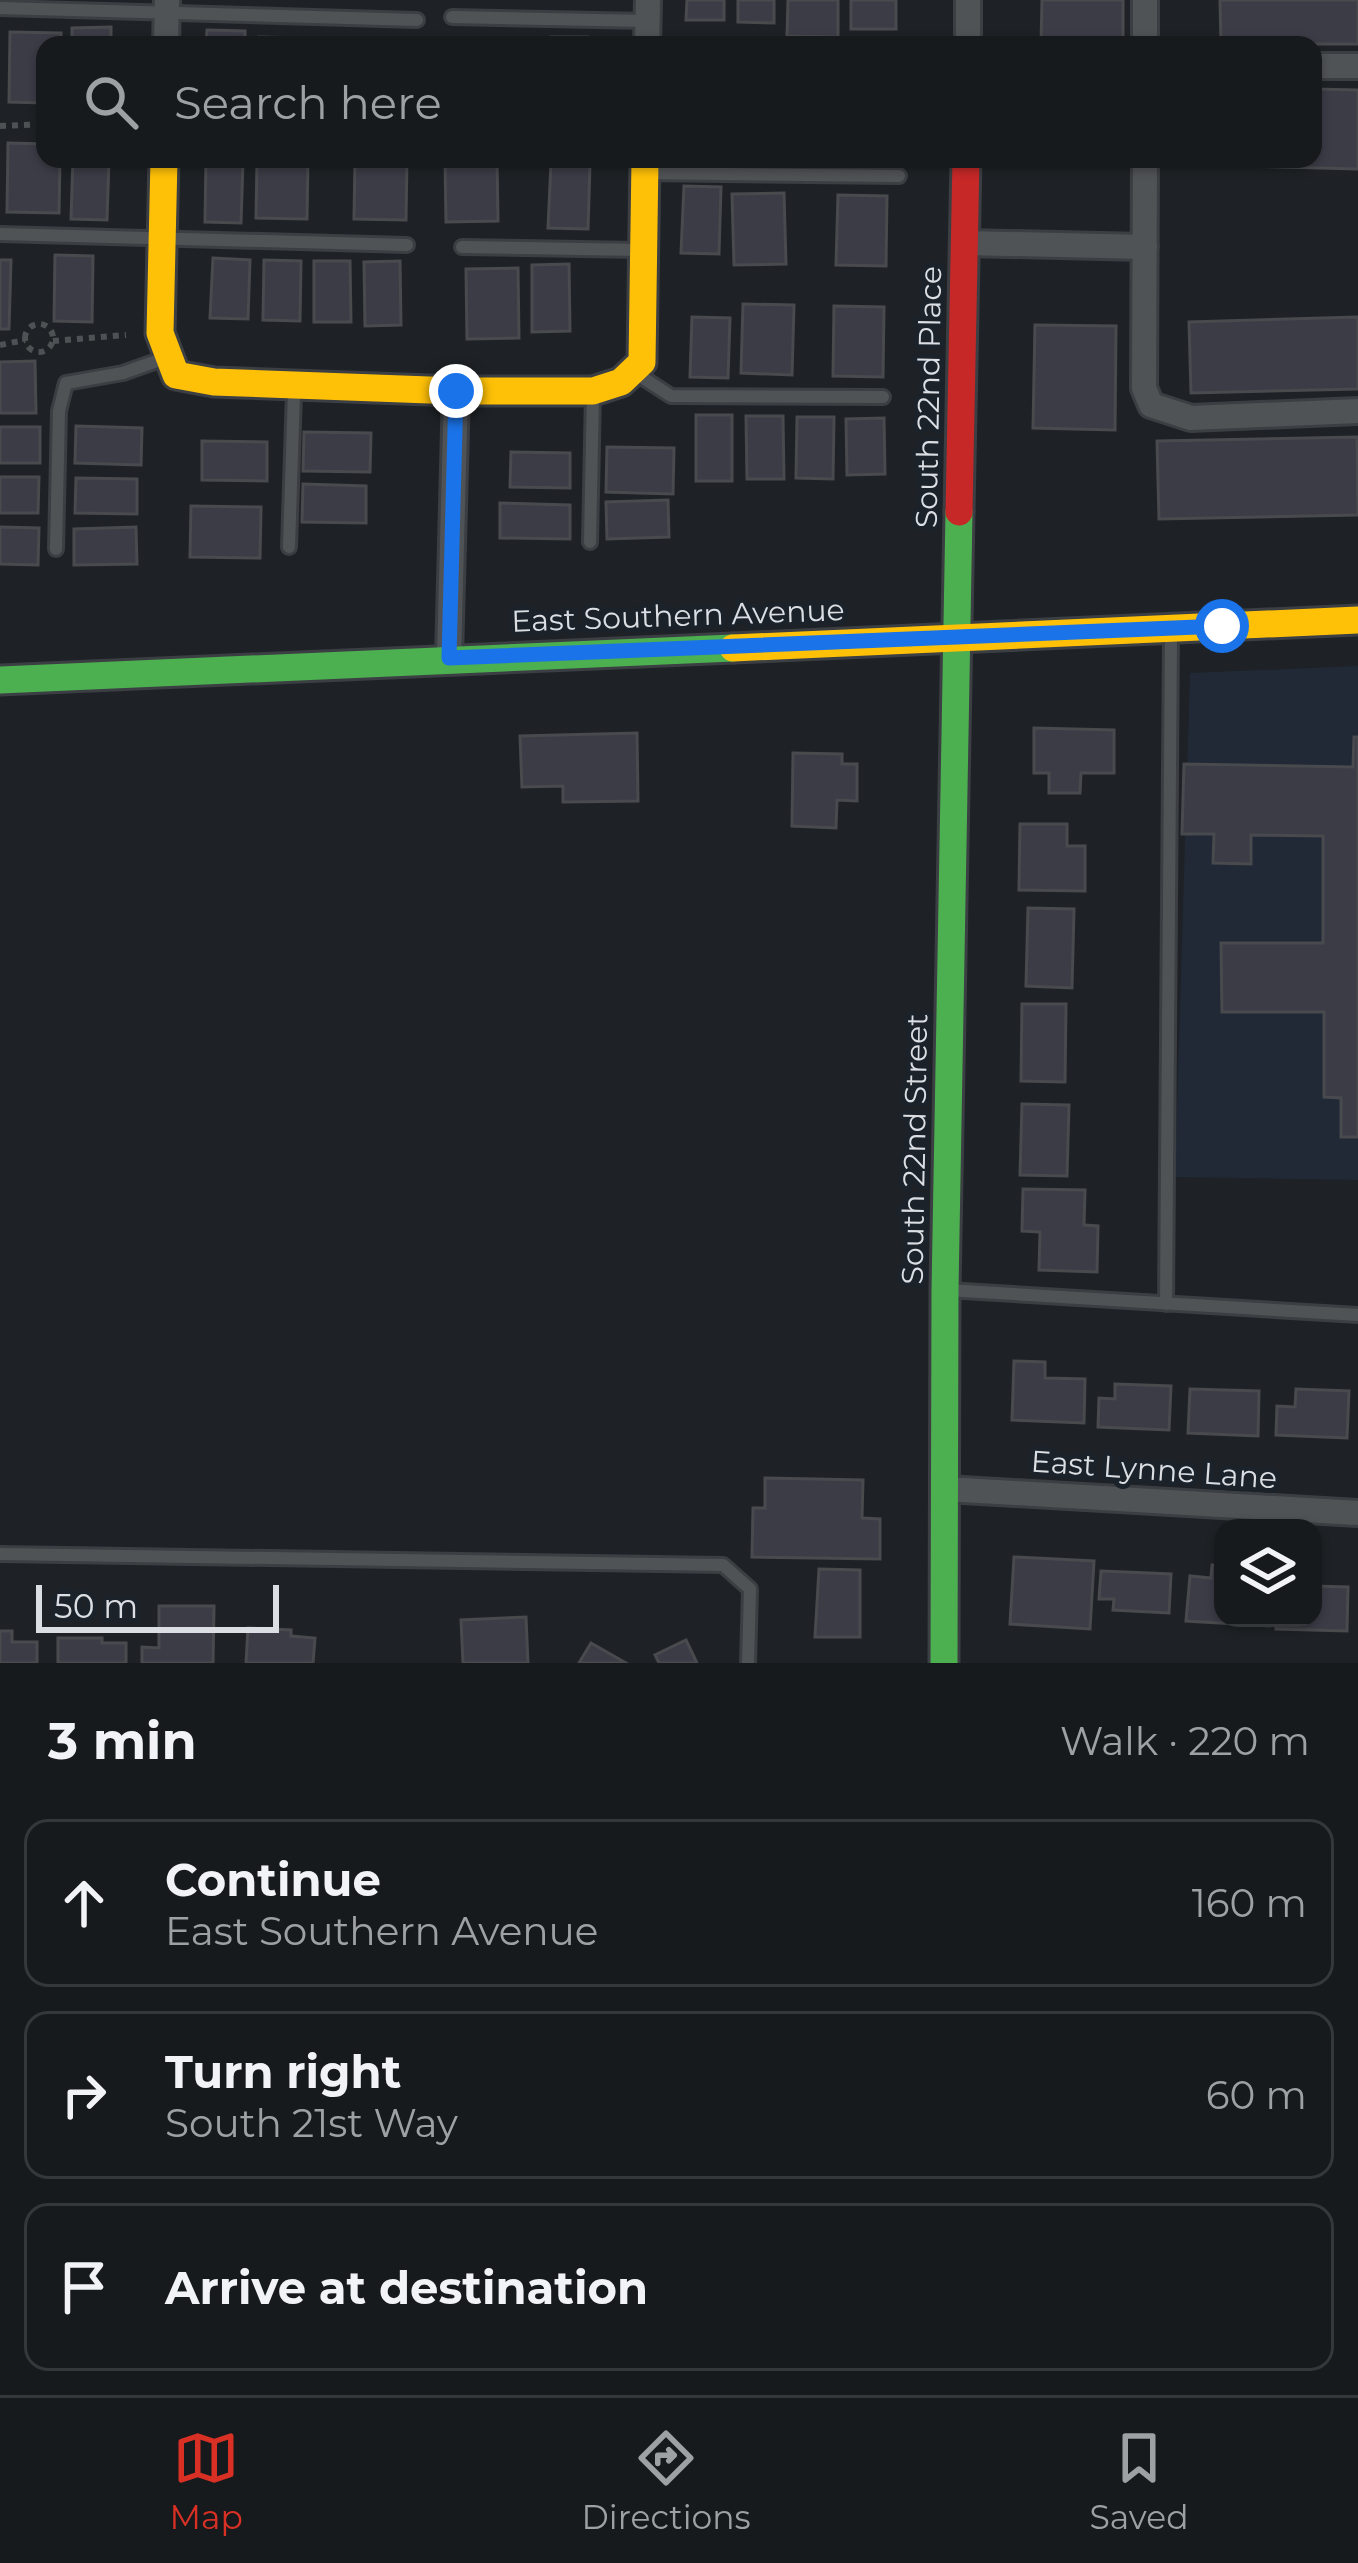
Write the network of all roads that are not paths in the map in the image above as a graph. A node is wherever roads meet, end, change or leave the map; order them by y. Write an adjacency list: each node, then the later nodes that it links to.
1 (968, 0): 9 (street)
2 (1145, 0): 10 (street)
3 (167, 6): 4 (lane); 6 (lane); 8 (street)
4 (0, 8)
5 (452, 17): 7 (lane)
6 (417, 20)
7 (648, 22)
8 (166, 36)
9 (968, 36)
10 (1144, 36)
11 (1322, 66): 12 (street)
12 (1358, 67)
13 (164, 168): 20 (street)
14 (645, 168): 25 (street)
15 (696, 168): 18 (lane)
16 (967, 168): 21 (street, South 22nd Place)
17 (1145, 168): 24 (street)
18 (899, 176)
19 (0, 234): 20 (lane)
20 (162, 238): 22 (lane); 26 (street)
21 (966, 243): 24 (street); 38 (street, South 22nd Place)
22 (406, 245)
23 (462, 247): 25 (lane)
24 (1145, 247): 32 (street)
25 (644, 250): 27 (street)
26 (163, 345): 28 (street); 35 (lane)
27 (636, 373): 30 (street); 31 (lane)
28 (294, 384): 29 (street); 34 (lane)
29 (456, 391): 30 (street); 39 (street)
30 (593, 391): 33 (lane)
31 (883, 397)
32 (1358, 411)
33 (590, 542)
34 (289, 547)
35 (56, 549)
36 (1358, 620): 37 (street, East Southern Avenue)
37 (1171, 628): 38 (street, East Southern Avenue); 42 (lane)
38 (956, 637): 39 (street, East Southern Avenue); 41 (street, South 22nd Street)
39 (449, 658): 40 (street, East Southern Avenue)
40 (0, 680)
41 (945, 1290): 42 (lane); 44 (street, South 22nd Street)
42 (1166, 1304): 43 (lane)
43 (1358, 1315)
44 (946, 1489): 45 (street, East Lynne Lane); 48 (street, South 22nd Street)
45 (1358, 1513)
46 (0, 1554): 47 (lane)
47 (748, 1663)
48 (944, 1663)

